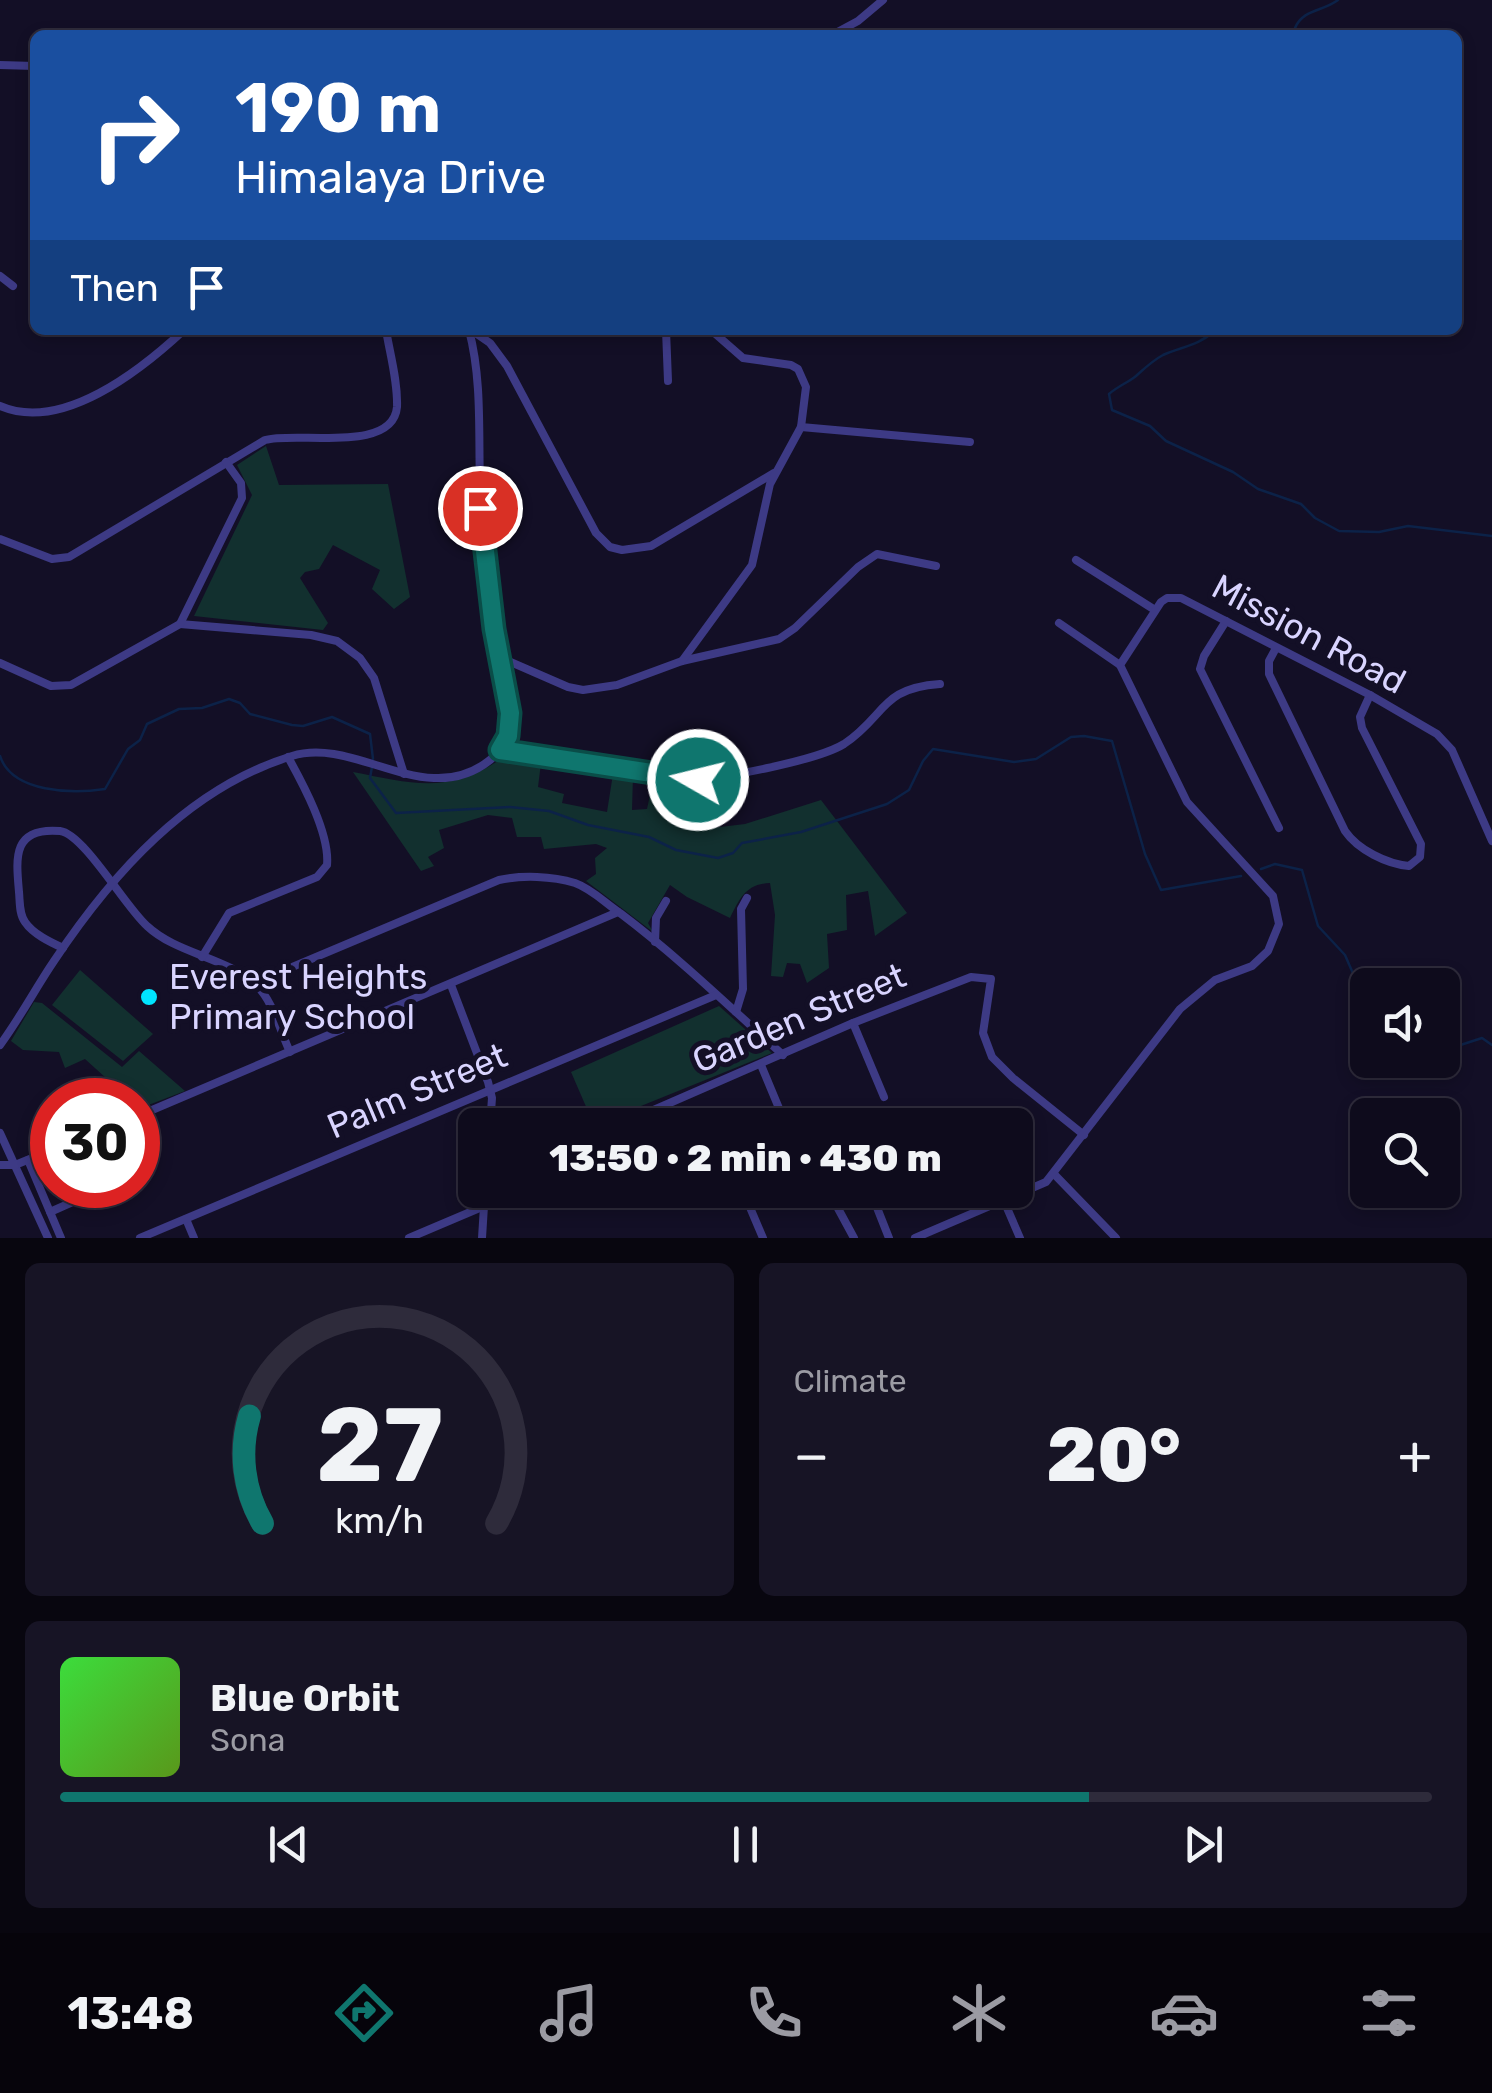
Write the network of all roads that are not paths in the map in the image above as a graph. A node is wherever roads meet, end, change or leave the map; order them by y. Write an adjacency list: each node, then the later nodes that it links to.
1 (882, 0): 2 (street)
2 (841, 30)
3 (0, 65): 4 (street)
4 (30, 66)
5 (0, 276): 6 (street)
6 (13, 286)
7 (178, 335): 14 (street)
8 (387, 335): 17 (street)
9 (471, 335): 27 (street)
10 (478, 335): 18 (street)
11 (666, 335): 13 (street)
12 (718, 335): 15 (street)
13 (668, 381)
14 (0, 406)
15 (802, 426): 16 (street); 18 (street)
16 (970, 442)
17 (226, 462): 19 (street); 25 (street)
18 (774, 474): 28 (street)
19 (0, 539)
20 (1076, 560): 22 (street)
21 (936, 566): 28 (street)
22 (1155, 610): 23 (street, Mission Road); 30 (street, Mission Road)
23 (1226, 621): 26 (street, Mission Road); 36 (street)
24 (1059, 623): 30 (street)
25 (180, 624): 29 (street); 35 (street)
26 (1276, 648): 32 (street, Mission Road); 32 (street)
27 (499, 657): 28 (street); 33 (street)
28 (682, 660)
29 (0, 663)
30 (1120, 665): 63 (street)
31 (940, 684): 33 (street)
32 (1370, 694): 37 (street, Mission Road)
33 (500, 750): 35 (street)
34 (288, 757): 35 (street); 38 (street); 44 (street)
35 (404, 774)
36 (1279, 828)
37 (1492, 841)
38 (110, 884): 43 (street); 43 (street); 44 (street)
39 (747, 898): 48 (street)
40 (666, 901): 42 (street)
41 (618, 912): 42 (street); 45 (street); 46 (street)
42 (655, 942): 47 (street)
43 (63, 948): 51 (street)
44 (202, 957): 45 (street)
45 (254, 983): 53 (street)
46 (451, 986): 53 (street); 56 (street)
47 (716, 995): 48 (street); 56 (street, Palm Street)
48 (736, 1012): 54 (street)
49 (853, 1024): 54 (street, Garden Street); 57 (street); 63 (street, Garden Street)
50 (0, 1025): 51 (street)
51 (10, 1032): 52 (street)
52 (0, 1044)
53 (290, 1052): 58 (street)
54 (782, 1055): 55 (street, Garden Street)
55 (762, 1065): 60 (street, Garden Street); 61 (street)
56 (490, 1091): 59 (street); 78 (street, Palm Street)
57 (884, 1097)
58 (160, 1107)
59 (490, 1108)
60 (659, 1108)
61 (779, 1108)
62 (0, 1133): 65 (street)
63 (1084, 1134): 67 (street)
64 (28, 1160): 65 (street); 77 (street)
65 (15, 1165): 66 (street); 79 (street)
66 (0, 1166)
67 (1054, 1174): 68 (street); 90 (street)
68 (1033, 1189)
69 (59, 1208): 77 (street)
70 (478, 1208): 83 (street)
71 (483, 1208): 84 (street)
72 (750, 1208): 85 (street)
73 (838, 1208): 86 (street)
74 (877, 1208): 87 (street)
75 (987, 1208): 88 (street)
76 (1007, 1208): 89 (street)
77 (50, 1212): 80 (street)
78 (186, 1219): 81 (street, Palm Street); 82 (street)
79 (48, 1238)
80 (61, 1238)
81 (140, 1238)
82 (194, 1238)
83 (409, 1238)
84 (482, 1238)
85 (763, 1238)
86 (854, 1238)
87 (889, 1238)
88 (916, 1238)
89 (1020, 1238)
90 (1116, 1238)

